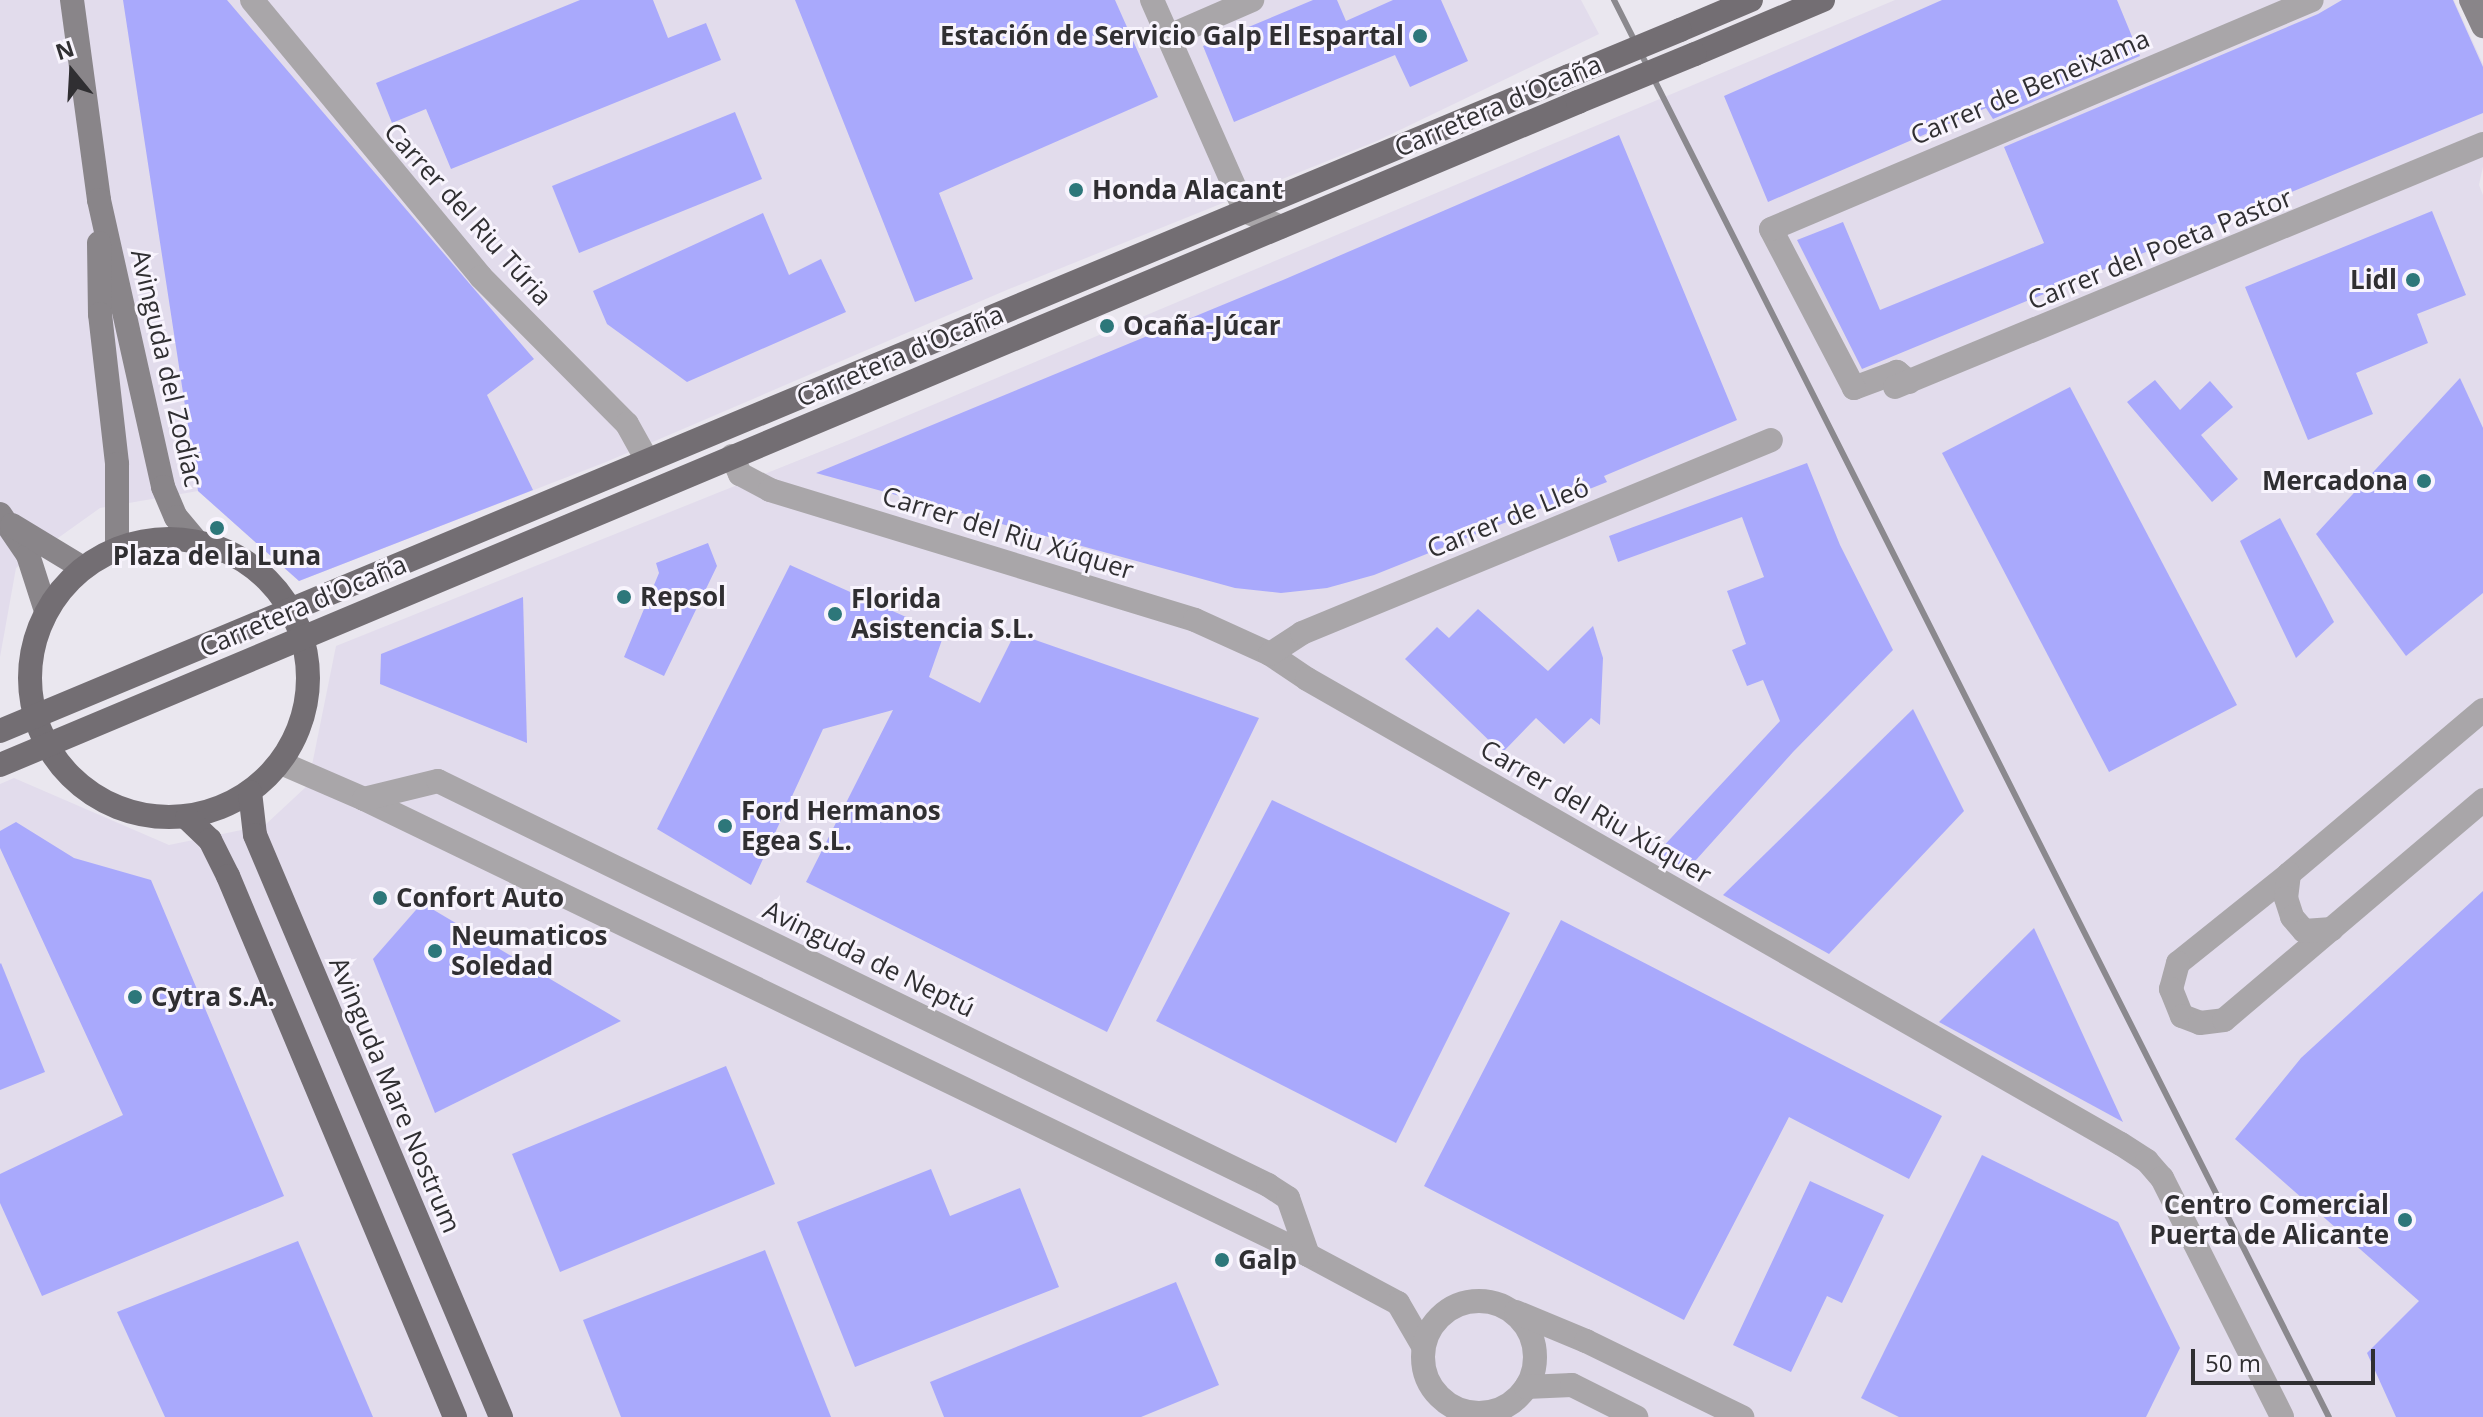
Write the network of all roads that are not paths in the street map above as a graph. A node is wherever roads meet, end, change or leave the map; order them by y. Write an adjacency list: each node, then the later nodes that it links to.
1 (72, 0): 14 (street, Avinguda del Zodíac)
2 (252, 0): 20 (street, Carrer del Riu Túria)
3 (1152, 0): 10 (street)
4 (1252, 0): 10 (street)
5 (1751, 0): 15 (main road, Carretera d'Ocaña, bridge)
6 (1823, 0): 16 (main road, Carretera d'Ocaña, bridge)
7 (2312, 0): 17 (street, Carrer de Beneixama)
8 (2471, 0): 9 (street)
9 (2483, 26)
10 (1167, 37): 15 (street)
11 (2483, 144): 13 (street, Carrer del Poeta Pastor)
12 (2483, 156): 13 (street, Carrer del Poeta Pastor)
13 (2449, 160): 17 (street, Carrer del Poeta Pastor)
14 (99, 200): 22 (street, Avinguda del Zodíac); 23 (street, Avinguda del Zodíac)
15 (1245, 211): 16 (street); 20 (main road, Carretera d'Ocaña)
16 (1281, 227): 19 (main road, Carretera d'Ocaña)
17 (1901, 385)
18 (1771, 440): 28 (street, Carrer de Lleó)
19 (732, 456): 27 (main road, Carretera d'Ocaña); 28 (street, Carrer del Riu Xúquer)
20 (647, 460): 26 (main road, Carretera d'Ocaña)
21 (5, 519): 24 (street); 25 (street)
22 (196, 541): 23 (main road); 26 (main road)
23 (117, 549): 24 (main road)
24 (83, 568): 25 (main road)
25 (46, 611): 30 (main road)
26 (288, 612): 27 (main road); 30 (main road, Carretera d'Ocaña)
27 (301, 638): 32 (main road, Carretera d'Ocaña); 33 (main road)
28 (1270, 654): 52 (street, Carrer del Riu Xúquer)
29 (2483, 710): 39 (street)
30 (39, 715): 31 (main road, Carretera d'Ocaña); 32 (main road)
31 (0, 731)
32 (51, 744): 34 (main road, Carretera d'Ocaña); 38 (main road)
33 (281, 763): 35 (main road); 36 (street)
34 (0, 765)
35 (250, 792): 38 (main road); 48 (main road, Avinguda Mare Nostrum)
36 (364, 799): 41 (street); 41 (street, Avinguda de Neptú)
37 (2483, 800): 40 (street)
38 (187, 818): 47 (main road)
39 (2289, 874): 40 (street); 40 (street)
40 (2332, 929)
41 (1308, 1255): 43 (street)
42 (1512, 1311): 43 (street); 44 (street); 51 (street)
43 (1423, 1346): 45 (street)
44 (1526, 1387): 46 (street); 50 (street)
45 (1434, 1391): 46 (street); 49 (street)
46 (1497, 1413)
47 (455, 1417)
48 (501, 1417)
49 (1445, 1417)
50 (1636, 1417)
51 (1742, 1417)
52 (2282, 1417)

